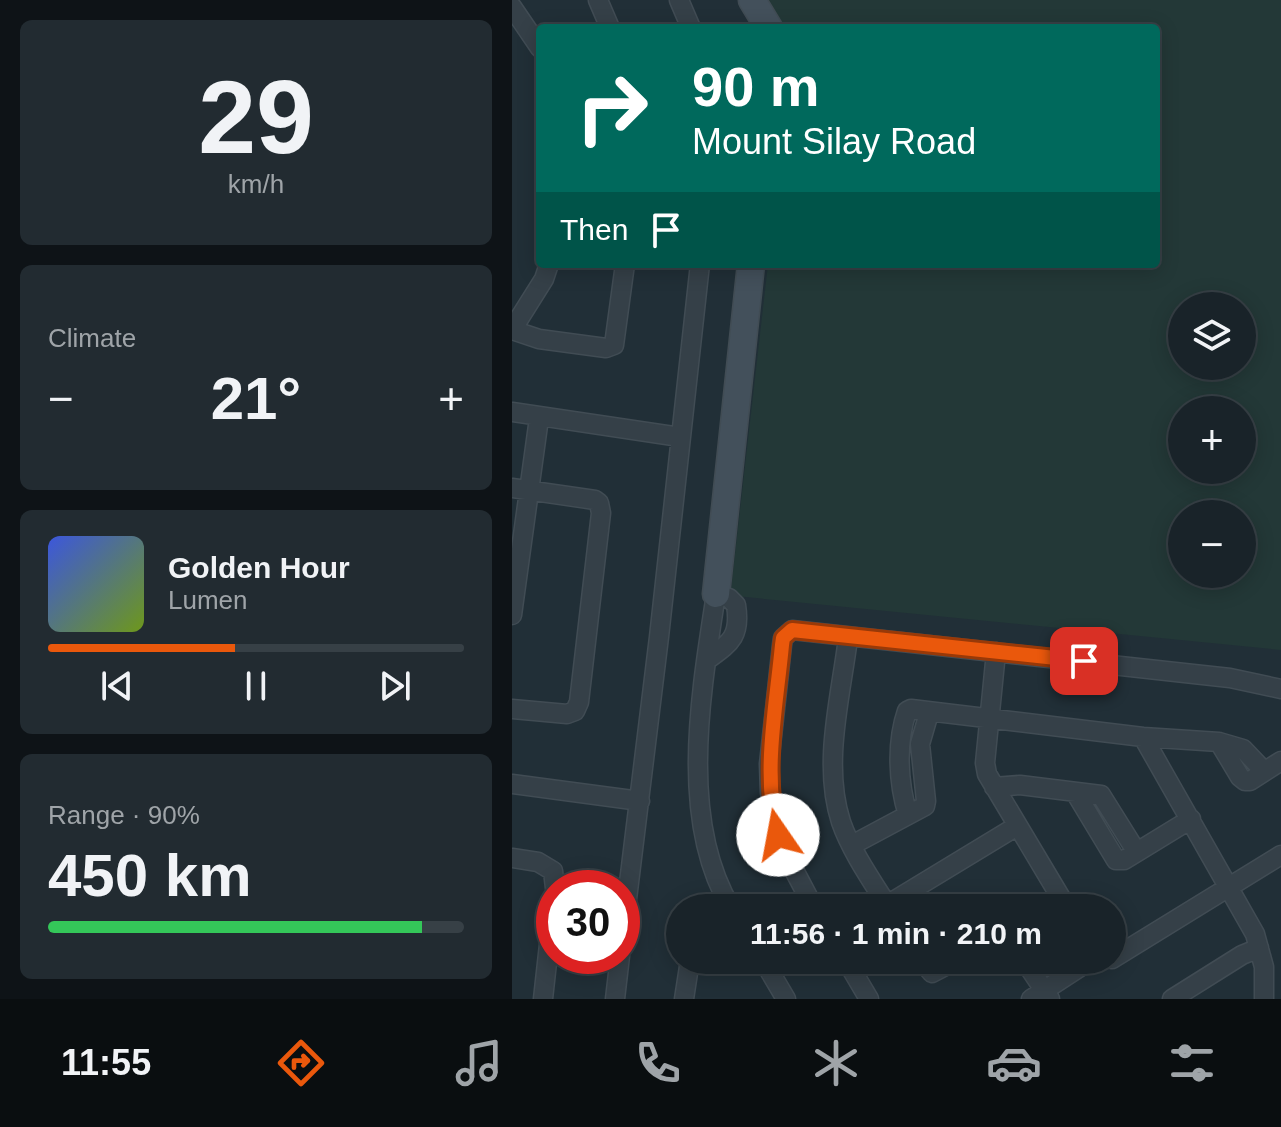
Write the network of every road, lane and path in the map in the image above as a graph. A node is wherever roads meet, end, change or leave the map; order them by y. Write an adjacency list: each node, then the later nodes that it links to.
1 (598, 0): 5 (street)
2 (679, 0): 6 (street)
3 (752, 0): 7 (street)
4 (512, 7): 8 (street)
5 (608, 24)
6 (689, 24)
7 (767, 24)
8 (536, 42)
9 (548, 268): 13 (street)
10 (624, 268): 13 (street)
11 (700, 268): 16 (street)
12 (751, 268): 19 (street)
13 (512, 330)
14 (512, 412): 15 (street)
15 (539, 418): 16 (street); 17 (street)
16 (680, 437): 31 (street)
17 (520, 489): 18 (street); 25 (street)
18 (515, 563): 20 (street)
19 (716, 594): 23 (street); 23 (street)
20 (512, 615)
21 (848, 638): 22 (street); 35 (street); 42 (street)
22 (996, 652): 24 (street); 26 (street)
23 (707, 660): 41 (street)
24 (1281, 689)
25 (512, 709)
26 (991, 719): 27 (street); 30 (street); 35 (street)
27 (1143, 737): 28 (street); 32 (street)
28 (1281, 761)
29 (512, 784): 31 (street)
30 (994, 787): 32 (street); 33 (street)
31 (640, 801): 39 (street)
32 (1191, 819): 40 (street)
33 (1017, 826): 44 (street); 45 (street)
34 (1281, 844): 40 (street)
35 (852, 845): 43 (street)
36 (1281, 855): 40 (street)
37 (512, 858): 38 (street)
38 (552, 870)
39 (631, 870)
40 (1227, 883): 46 (street); 47 (street); 48 (street)
41 (724, 894)
42 (807, 894)
43 (879, 894)
44 (907, 894)
45 (1058, 894)
46 (1126, 939)
47 (1126, 947)
48 (1259, 948): 57 (street); 66 (street)
49 (546, 974): 59 (street)
50 (618, 974): 60 (street)
51 (687, 974): 61 (street)
52 (690, 974): 62 (street)
53 (771, 974): 63 (street)
54 (854, 974): 64 (street)
55 (1032, 974): 58 (street)
56 (1082, 974): 58 (street)
57 (1193, 993): 65 (street)
58 (1044, 997)
59 (543, 999)
60 (615, 999)
61 (684, 999)
62 (700, 999)
63 (786, 999)
64 (869, 999)
65 (1172, 999)
66 (1264, 999)

